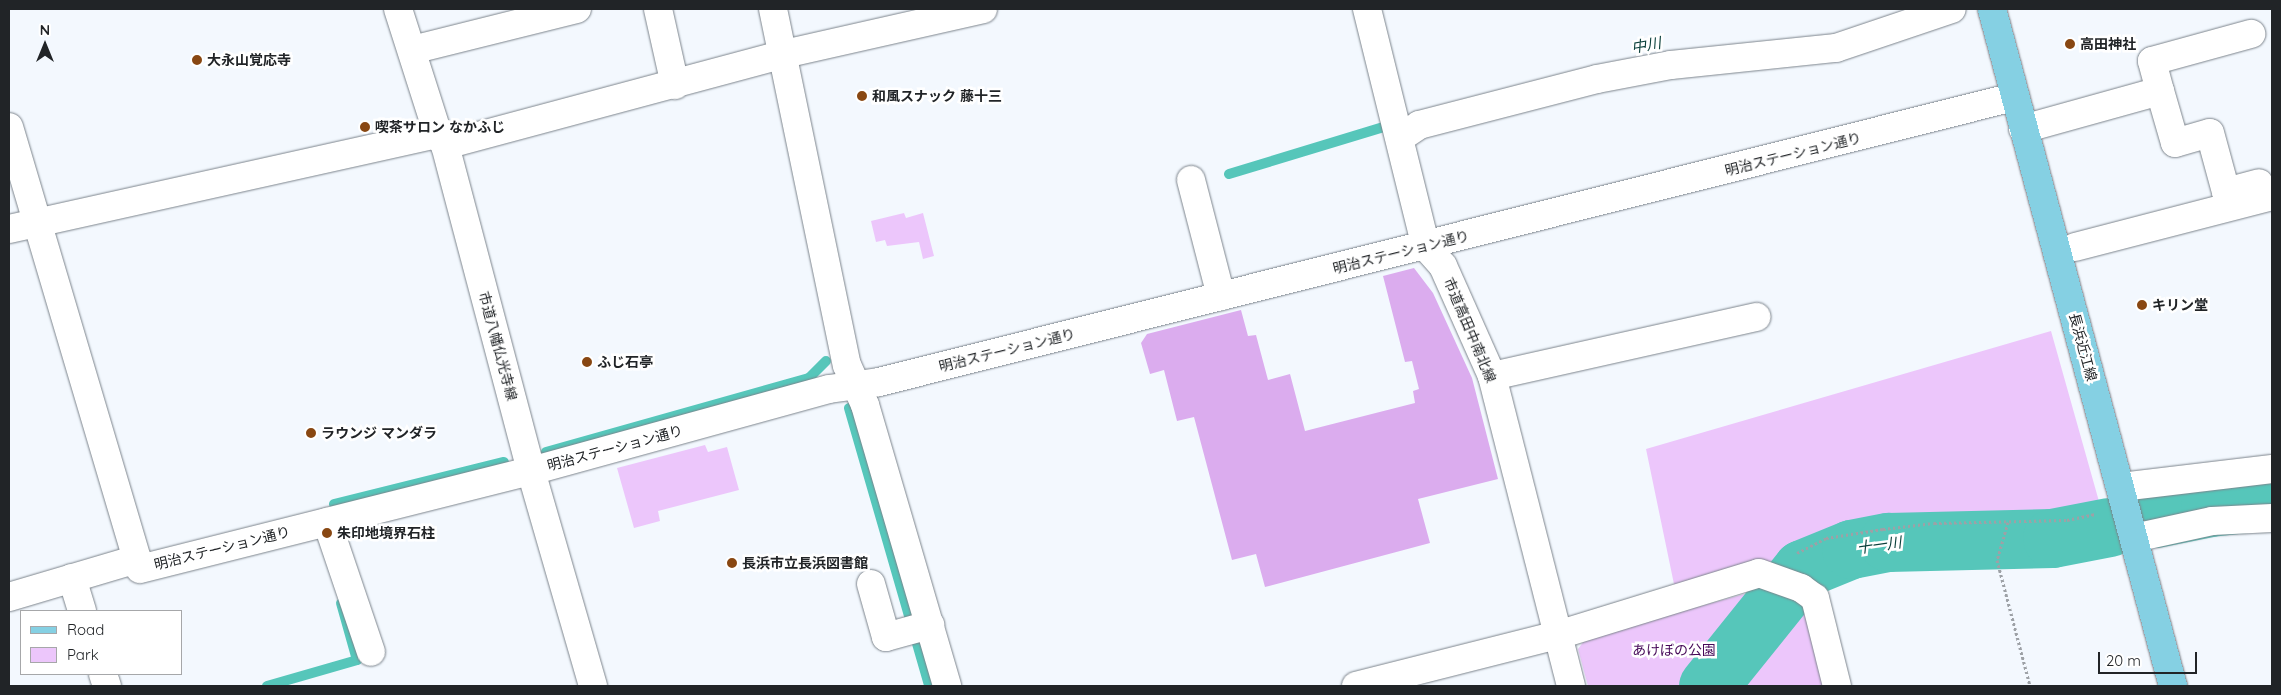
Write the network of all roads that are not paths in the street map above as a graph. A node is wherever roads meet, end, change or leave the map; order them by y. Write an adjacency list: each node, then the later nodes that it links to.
1 (398, 9): 10 (street, 市道八幡仏光寺線)
2 (578, 9): 10 (street)
3 (658, 9): 12 (street)
4 (773, 9): 11 (street)
5 (983, 9): 11 (street)
6 (1366, 9): 17 (street, 市道高田中南北線)
7 (1952, 9): 17 (street)
8 (1992, 9): 14 (main road, 長浜近江線)
9 (2251, 34): 13 (street)
10 (412, 50): 18 (street, 市道八幡仏光寺線)
11 (784, 54): 12 (street); 29 (street)
12 (675, 85): 18 (street)
13 (2160, 91): 16 (street); 19 (street)
14 (2014, 97): 16 (main road, 長浜近江線); 24 (street, 明治ステーション通り)
15 (9, 127): 22 (street)
16 (2023, 129): 32 (main road, 長浜近江線)
17 (1400, 138): 24 (street, 市道高田中南北線)
18 (441, 140): 22 (street); 31 (street, 市道八幡仏光寺線)
19 (2272, 179)
20 (1191, 180): 26 (street)
21 (2272, 196): 25 (street)
22 (38, 223): 23 (street); 36 (street)
23 (9, 229)
24 (1426, 247): 26 (street, 明治ステーション通り); 28 (street, 市道高田中南北線)
25 (2075, 247)
26 (1221, 296): 29 (street, 明治ステーション通り)
27 (1756, 318): 28 (street)
28 (1492, 376): 42 (street, 市道高田中南北線)
29 (857, 386): 31 (street, 明治ステーション通り); 41 (street)
30 (2272, 469): 32 (street)
31 (531, 471): 34 (street, 明治ステーション通り); 44 (street, 市道八幡仏光寺線)
32 (2121, 487): 35 (main road, 長浜近江線)
33 (2272, 518): 35 (street)
34 (327, 522): 36 (street, 明治ステーション通り); 43 (street)
35 (2134, 538): 49 (main road, 長浜近江線)
36 (137, 559): 37 (street, 明治ステーション通り)
37 (72, 578): 39 (street, 明治ステーション通り); 40 (street)
38 (871, 584): 41 (street)
39 (9, 597)
40 (82, 610)
41 (918, 628): 45 (street)
42 (1558, 636): 46 (street); 47 (street, 市道高田中南北線); 48 (street)
43 (371, 652)
44 (593, 686)
45 (948, 686)
46 (1356, 686)
47 (1571, 686)
48 (1837, 686)
49 (2173, 686)

